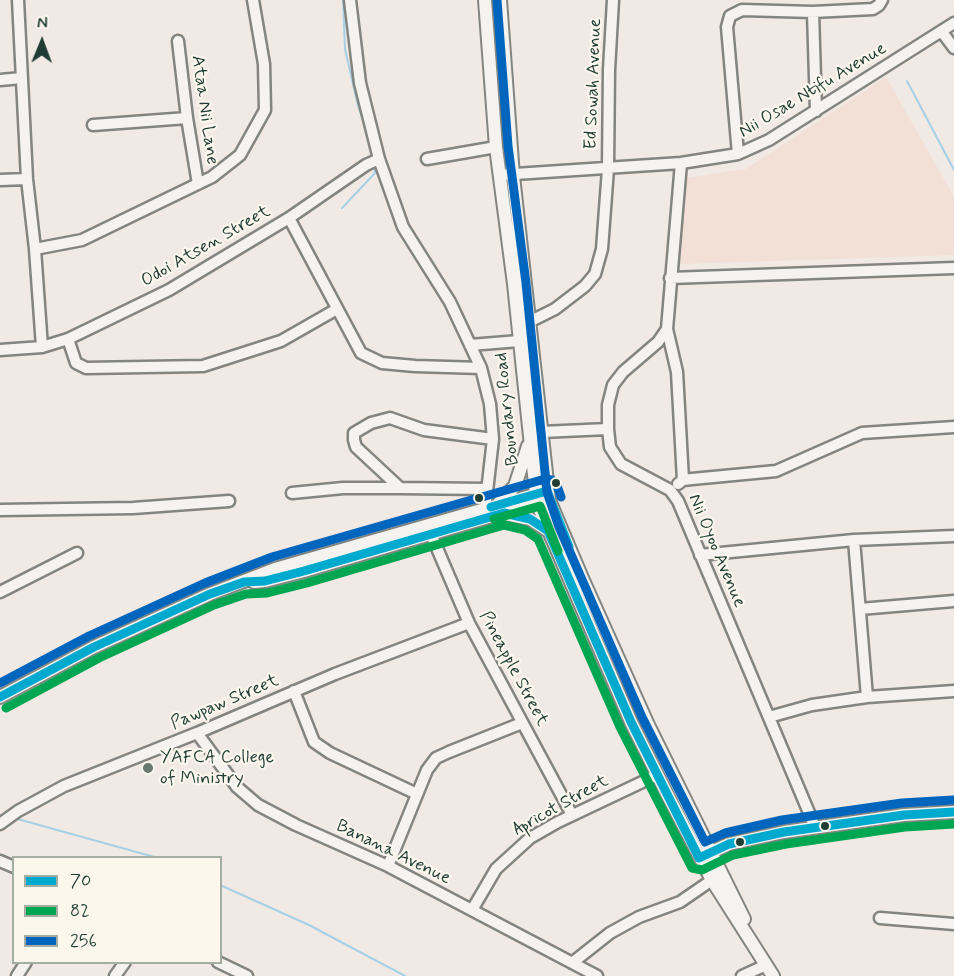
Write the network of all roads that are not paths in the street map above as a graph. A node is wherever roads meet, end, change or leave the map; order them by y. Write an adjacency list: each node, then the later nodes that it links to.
1 (18, 0): 13 (street)
2 (253, 0): 28 (street)
3 (350, 0): 21 (street)
4 (484, 0): 18 (main road, Boundary Road)
5 (500, 0): 25 (main road, Boundary Road)
6 (613, 0): 23 (street, Ed Sowah Avenue)
7 (882, 0): 8 (street)
8 (813, 12): 15 (street); 19 (street)
9 (954, 23): 10 (street, Nii Osae Ntifu Avenue)
10 (942, 32): 12 (street); 15 (street, Nii Osae Ntifu Avenue)
11 (178, 41): 16 (street, Ataa Nii Lane)
12 (954, 48)
13 (22, 78): 14 (street); 26 (street)
14 (0, 80)
15 (816, 111): 19 (street, Nii Osae Ntifu Avenue)
16 (187, 118): 17 (street); 28 (street, Ataa Nii Lane)
17 (93, 124)
18 (496, 147): 20 (street); 24 (main road, Boundary Road)
19 (738, 154): 22 (street, Nii Osae Ntifu Avenue)
20 (427, 159)
21 (374, 162): 29 (street, Odoi Atsen Street); 38 (street)
22 (681, 163): 23 (street, Nii Osae Ntifu Avenue); 32 (street)
23 (608, 169): 25 (street, Nii Osae Ntifu Avenue); 34 (street, Ed Sowah Avenue)
24 (500, 175): 25 (street, Nii Osae Ntifu Avenue); 37 (main road, Boundary Road)
25 (513, 176): 34 (main road, Boundary Road)
26 (27, 179): 27 (street); 30 (street)
27 (0, 180)
28 (198, 184): 30 (street)
29 (289, 218): 33 (street); 36 (street, Odoi Atsen Street)
30 (35, 249): 39 (street)
31 (954, 268): 32 (street)
32 (670, 278): 35 (street)
33 (337, 309): 36 (street); 41 (street)
34 (529, 322): 44 (main road, Boundary Road)
35 (668, 328): 43 (street, Nii Oyoo Avenue); 47 (street)
36 (68, 339): 39 (street, Odoi Atsen Street)
37 (519, 341): 38 (street); 46 (main road, Boundary Road)
38 (470, 345): 41 (street)
39 (42, 347): 40 (street, Odoi Atsen Street)
40 (0, 350)
41 (481, 368): 45 (street)
42 (954, 427): 47 (street)
43 (608, 429): 44 (street); 50 (street, Nii Oyoo Avenue)
44 (541, 432): 52 (main road, Boundary Road)
45 (493, 439): 48 (street); 49 (street)
46 (530, 440): 52 (main road, Boundary Road); 55 (main road)
47 (683, 480): 50 (street)
48 (400, 488): 49 (street); 51 (street)
49 (487, 489): 54 (street)
50 (670, 490): 62 (street, Nii Oyoo Avenue)
51 (292, 493)
52 (542, 497): 55 (main road); 57 (main road, Boundary Road); 81 (main road, Boundary Road)
53 (229, 501): 56 (street)
54 (484, 509): 55 (main road); 63 (main road)
55 (501, 509): 57 (main road); 58 (main road)
56 (0, 510)
57 (548, 531): 75 (main road, Boundary Road)
58 (431, 534): 63 (main road); 67 (street, Pineapple Street)
59 (954, 536): 60 (street)
60 (854, 540): 62 (street); 66 (street)
61 (78, 553): 64 (street)
62 (700, 555): 72 (street, Nii Oyoo Avenue)
63 (244, 582): 70 (main road)
64 (0, 592)
65 (954, 601): 66 (street)
66 (860, 609): 71 (street)
67 (469, 623): 68 (street, Pawpaw Street); 73 (street, Pineapple Street)
68 (294, 691): 74 (street, Pawpaw Street); 76 (street)
69 (954, 691): 71 (street)
70 (0, 697)
71 (867, 697): 72 (street)
72 (769, 717): 80 (street, Nii Oyoo Avenue)
73 (522, 723): 76 (street); 78 (street, Pineapple Street)
74 (197, 733): 79 (street, Pawpaw Street); 82 (street, Banana Avenue)
75 (657, 775): 78 (street, Apricot Street); 81 (main road, Boundary Road)
76 (417, 794): 82 (street)
77 (954, 812): 80 (main road)
78 (572, 815): 84 (street, Apricot Street)
79 (0, 824)
80 (814, 827): 81 (main road)
81 (705, 855): 83 (main road, Boundary Road); 87 (main road, Boundary Road)
82 (388, 866): 84 (street, Banana Avenue)
83 (712, 880): 87 (main road, Boundary Road); 88 (street)
84 (472, 910): 88 (street, Banana Avenue)
85 (880, 918): 86 (street)
86 (954, 924)
87 (754, 945): 91 (main road, Boundary Road)
88 (572, 963): 95 (street, Banana Avenue)
89 (124, 964): 93 (street)
90 (220, 964): 92 (street)
91 (766, 964): 96 (street); 97 (main road, Boundary Road)
92 (233, 973): 94 (street)
93 (115, 976)
94 (247, 976)
95 (597, 976)
96 (742, 976)
97 (772, 976)

